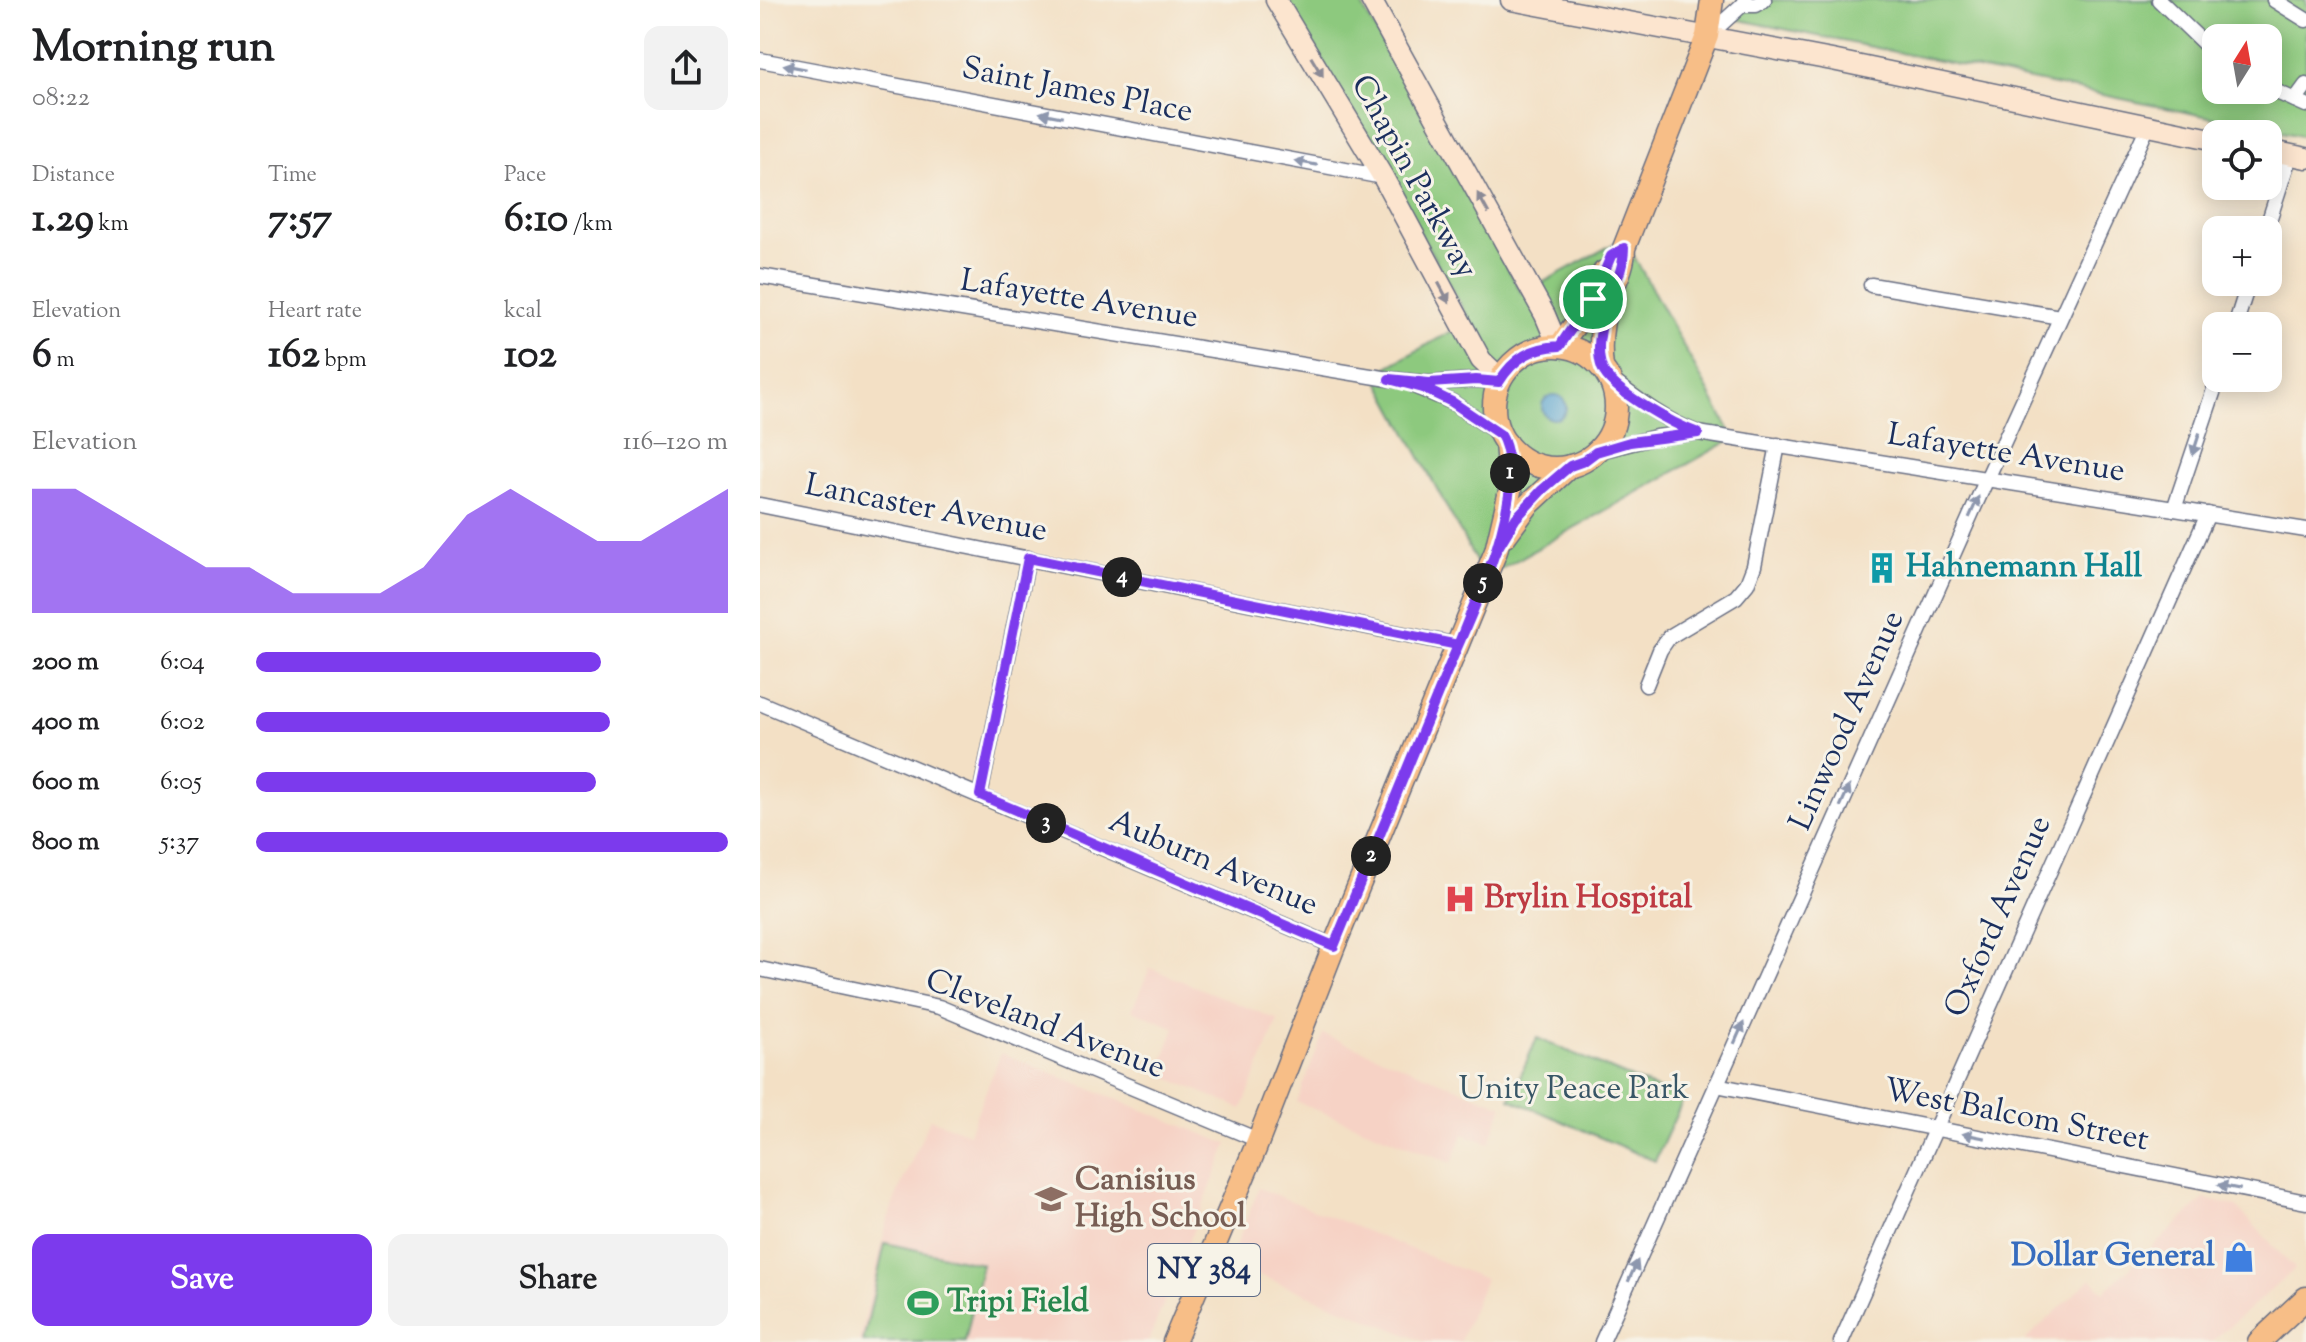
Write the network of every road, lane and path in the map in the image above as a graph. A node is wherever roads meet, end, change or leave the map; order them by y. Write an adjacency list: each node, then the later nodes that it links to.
1 (1276, 0): 18 (street, Chapin Parkway, one-way to 18)
2 (1371, 0): 24 (street, Chapin Parkway, one-way to 2)
3 (1511, 0): 10 (street)
4 (1712, 0): 10 (main road)
5 (1764, 0): 8 (street)
6 (2159, 0): 11 (street)
7 (2274, 0): 9 (street)
8 (1744, 3): 10 (street)
9 (2306, 20)
10 (1707, 36): 15 (street); 20 (main road)
11 (2202, 41)
12 (760, 60): 18 (street, Saint James Place, one-way to 12)
13 (2306, 85): 14 (street)
14 (2300, 102)
15 (2148, 126): 16 (street); 23 (street, Linwood Avenue)
16 (2202, 137)
17 (2298, 157): 19 (street)
18 (1383, 177): 27 (street, Chapin Parkway, one-way to 27)
19 (2272, 216)
20 (1624, 248): 24 (main road); 25 (main road)
21 (760, 276): 26 (street, Lafayette Avenue)
22 (1871, 285): 23 (street)
23 (2060, 317): 34 (street, Linwood Avenue)
24 (1559, 346): 25 (main road); 27 (main road)
25 (1606, 373): 29 (street, Lafayette Avenue); 32 (main road)
26 (1389, 379): 27 (street, Lafayette Avenue); 30 (street, Lafayette Avenue)
27 (1500, 380): 30 (main road, NY 384)
28 (2213, 392): 36 (street, one-way to 36)
29 (1698, 433): 31 (street, Lafayette Avenue); 32 (street, Lafayette Avenue)
30 (1504, 439): 33 (main road); 39 (main road, NY 384)
31 (1778, 445): 34 (street, Lafayette Avenue); 42 (street)
32 (1596, 452): 33 (main road, NY 384)
33 (1570, 466): 39 (main road, NY 384)
34 (1987, 479): 36 (street, Lafayette Avenue); 47 (street, Linwood Avenue, one-way to 34)
35 (760, 505): 40 (street, Lancaster Avenue)
36 (2174, 509): 37 (street, Lafayette Avenue)
37 (2208, 514): 38 (street, Lafayette Avenue); 48 (street, Oxford Avenue)
38 (2306, 530)
39 (1496, 551): 41 (main road, NY 384)
40 (1028, 558): 41 (street, Lancaster Avenue); 44 (street)
41 (1458, 645): 45 (main road, NY 384)
42 (1646, 685)
43 (760, 703): 44 (street, Auburn Avenue)
44 (980, 795): 45 (street, Auburn Avenue)
45 (1334, 946): 49 (main road, NY 384)
46 (760, 969): 49 (street, Cleveland Avenue)
47 (1716, 1085): 48 (street, West Balcom Street); 53 (street, Linwood Avenue, one-way to 47)
48 (1935, 1129): 50 (street, West Balcom Street, one-way to 48); 54 (street, Oxford Avenue)
49 (1258, 1140): 52 (main road, NY 384)
50 (2306, 1202)
51 (2306, 1298): 55 (main road)
52 (1174, 1342)
53 (1602, 1342)
54 (1841, 1342)
55 (2259, 1342)

